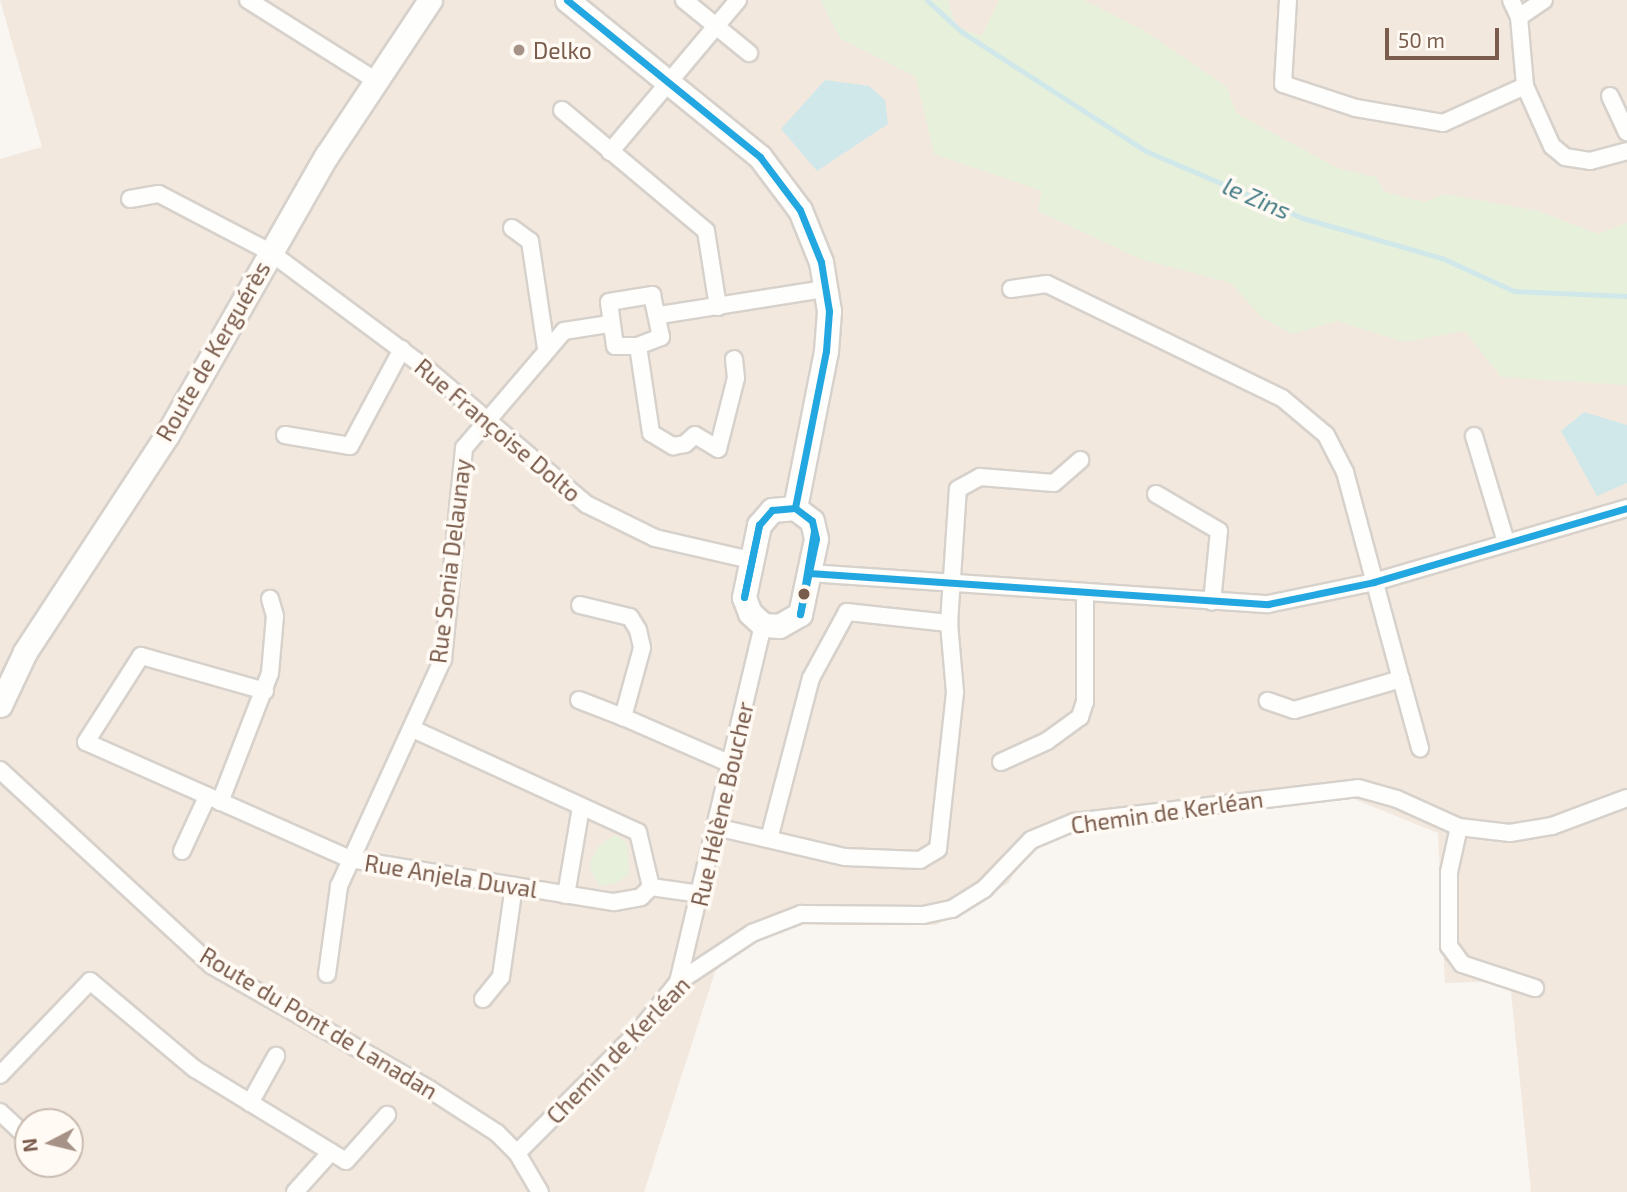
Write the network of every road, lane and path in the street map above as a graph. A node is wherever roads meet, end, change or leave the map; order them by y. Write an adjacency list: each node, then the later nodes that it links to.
1 (248, 0): 12 (street)
2 (430, 0): 12 (street, Route de Kerguérès)
3 (567, 0): 13 (street)
4 (684, 0): 10 (street)
5 (738, 0): 10 (street)
6 (1288, 0): 14 (street)
7 (1511, 0): 9 (street)
8 (1544, 0): 9 (street)
9 (1518, 17): 14 (street)
10 (715, 26): 11 (street); 13 (street)
11 (749, 53)
12 (375, 80): 22 (street, Route de Kerguérès)
13 (667, 81): 19 (street); 23 (street)
14 (1525, 86): 18 (street)
15 (1611, 96): 17 (street)
16 (562, 110): 19 (street)
17 (1627, 132)
18 (1627, 151)
19 (610, 152): 25 (street)
20 (131, 199): 22 (street, Rue Françoise Dolto)
21 (512, 228): 29 (street)
22 (270, 252): 30 (street, Rue Françoise Dolto); 54 (street, Route de Kerguérès)
23 (825, 289): 25 (street); 37 (street)
24 (1011, 289): 42 (street)
25 (718, 307): 26 (street)
26 (660, 315): 27 (street); 28 (street)
27 (609, 324): 28 (street); 29 (street, Rue Sonia Delaunay)
28 (638, 346): 31 (street)
29 (546, 348): 32 (street, Rue Sonia Delaunay)
30 (402, 349): 32 (street, Rue Françoise Dolto); 33 (street)
31 (734, 359)
32 (487, 421): 40 (street, Rue Françoise Dolto); 56 (street, Rue Sonia Delaunay)
33 (285, 435)
34 (1475, 436): 39 (street)
35 (1080, 460): 43 (street)
36 (1156, 494): 46 (street)
37 (795, 508): 40 (street); 41 (street)
38 (1627, 508): 39 (street)
39 (1506, 542): 42 (street)
40 (750, 560): 49 (street)
41 (809, 573): 43 (street); 49 (street)
42 (1374, 582): 46 (street); 50 (street)
43 (952, 583): 44 (street); 48 (street)
44 (1084, 593): 46 (street); 58 (street)
45 (270, 599): 51 (street)
46 (1212, 602)
47 (580, 605): 55 (street)
48 (949, 623): 66 (street); 66 (street)
49 (763, 625): 59 (street, Rue Hélène Boucher)
50 (1401, 679): 53 (street); 57 (street)
51 (265, 691): 62 (street); 62 (street, Rue Anjela Duval)
52 (579, 699): 55 (street)
53 (1268, 701)
54 (0, 705)
55 (623, 717): 59 (street)
56 (413, 729): 63 (street); 68 (street, Rue Sonia Delaunay)
57 (1420, 748)
58 (1001, 762)
59 (731, 764): 64 (street, Rue Hélène Boucher)
60 (0, 770): 84 (street, Route du Pont de Lanadan)
61 (1627, 798): 65 (street, Chemin de Kerléan)
62 (214, 800): 67 (street); 68 (street, Rue Anjela Duval)
63 (581, 807): 70 (street); 72 (street)
64 (716, 827): 66 (street); 71 (street, Rue Hélène Boucher)
65 (1459, 827): 74 (street, Chemin de Kerléan); 75 (street)
66 (769, 839)
67 (182, 852)
68 (350, 859): 69 (street, Rue Anjela Duval); 73 (street, Rue Sonia Delaunay)
69 (514, 886): 72 (street, Rue Anjela Duval); 76 (street)
70 (651, 887): 71 (street); 72 (street, Rue Anjela Duval)
71 (701, 894): 74 (street, Rue Hélène Boucher)
72 (566, 895)
73 (327, 974)
74 (678, 982): 84 (street, Chemin de Kerléan)
75 (1535, 988)
76 (483, 999)
77 (276, 1056): 79 (street)
78 (0, 1075): 79 (street)
79 (250, 1103): 83 (street)
80 (0, 1112): 82 (street)
81 (387, 1115): 83 (street)
82 (14, 1125)
83 (331, 1152): 85 (street)
84 (517, 1153): 86 (street, Route du Pont de Lanadan)
85 (295, 1192)
86 (540, 1192)

